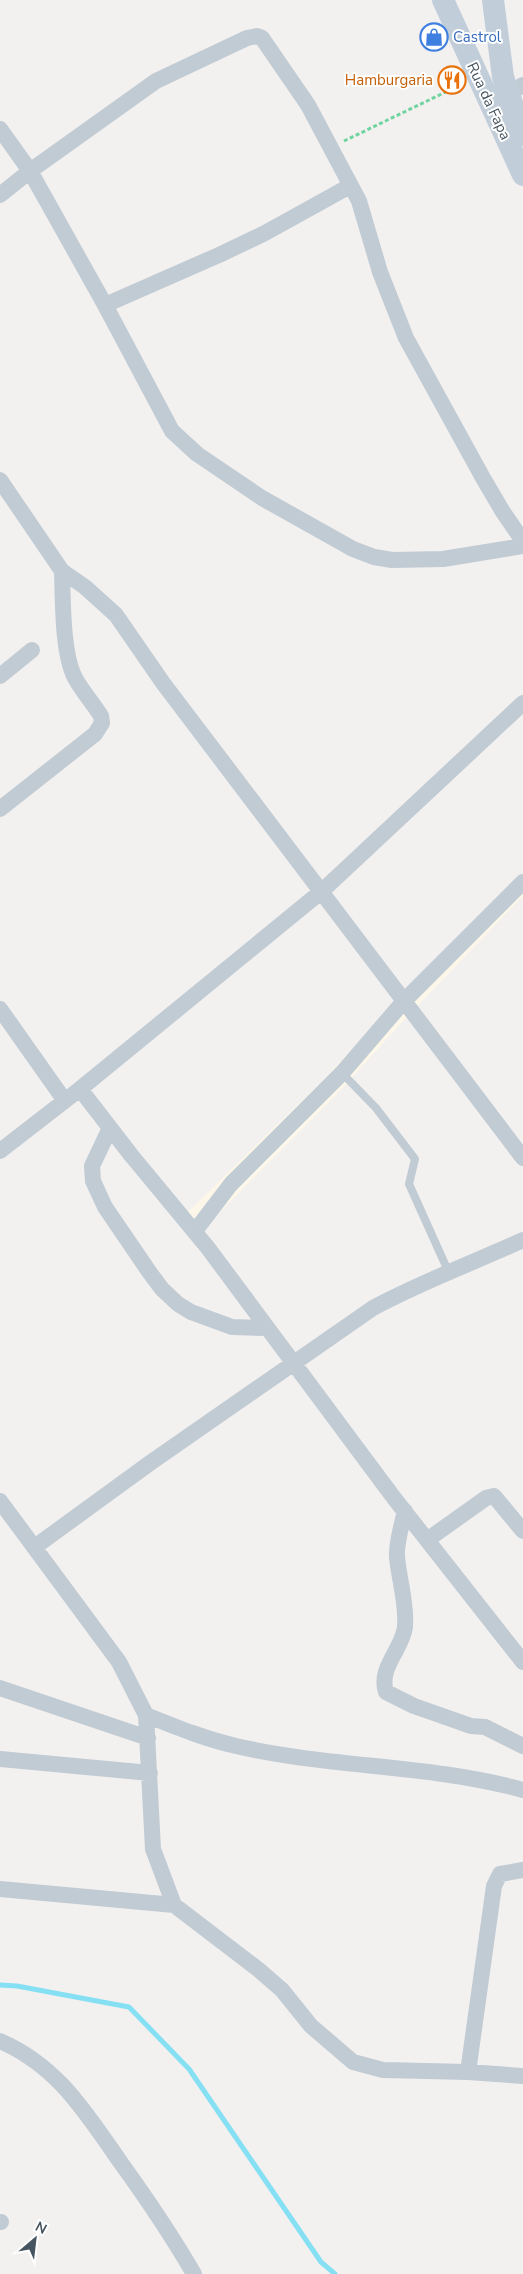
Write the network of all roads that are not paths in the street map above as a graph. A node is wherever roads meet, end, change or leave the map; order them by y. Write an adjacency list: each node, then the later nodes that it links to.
1 (443, 0): 7 (main road, Rua da Fapa)
2 (493, 0): 3 (main road)
3 (515, 89): 5 (main road)
4 (0, 129): 6 (street)
5 (523, 135)
6 (30, 171): 8 (street); 9 (street); 10 (street)
7 (523, 175)
8 (350, 186): 10 (street); 12 (street)
9 (0, 195)
10 (105, 305): 13 (street)
11 (0, 480): 14 (street)
12 (523, 541)
13 (523, 546)
14 (62, 571): 18 (street); 20 (street)
15 (32, 650): 16 (street)
16 (0, 676)
17 (523, 703): 20 (street)
18 (0, 809)
19 (523, 882): 21 (street)
20 (322, 891): 21 (street); 24 (street)
21 (404, 1001): 23 (street); 28 (street)
22 (0, 1009): 25 (street)
23 (342, 1073): 29 (street); 31 (lane)
24 (80, 1089): 25 (street); 26 (street)
25 (65, 1101): 27 (street)
26 (110, 1128): 29 (street); 32 (street)
27 (0, 1151)
28 (523, 1158)
29 (195, 1232): 32 (street)
30 (523, 1240): 31 (street)
31 (450, 1273): 33 (street)
32 (266, 1328): 33 (street)
33 (294, 1364): 35 (street); 38 (street)
34 (0, 1501): 38 (street)
35 (404, 1511): 37 (street); 43 (street)
36 (523, 1531): 37 (street)
37 (427, 1540): 39 (street)
38 (36, 1546): 41 (street)
39 (523, 1662)
40 (0, 1688): 42 (street)
41 (146, 1715): 42 (street); 46 (street)
42 (148, 1738): 45 (street)
43 (523, 1746)
44 (0, 1759): 45 (street)
45 (150, 1773): 49 (street)
46 (523, 1790)
47 (523, 1870): 51 (street)
48 (0, 1889): 49 (street)
49 (174, 1905): 51 (street)
50 (0, 2040): 53 (street)
51 (468, 2072): 52 (street)
52 (523, 2076)
53 (194, 2274)

